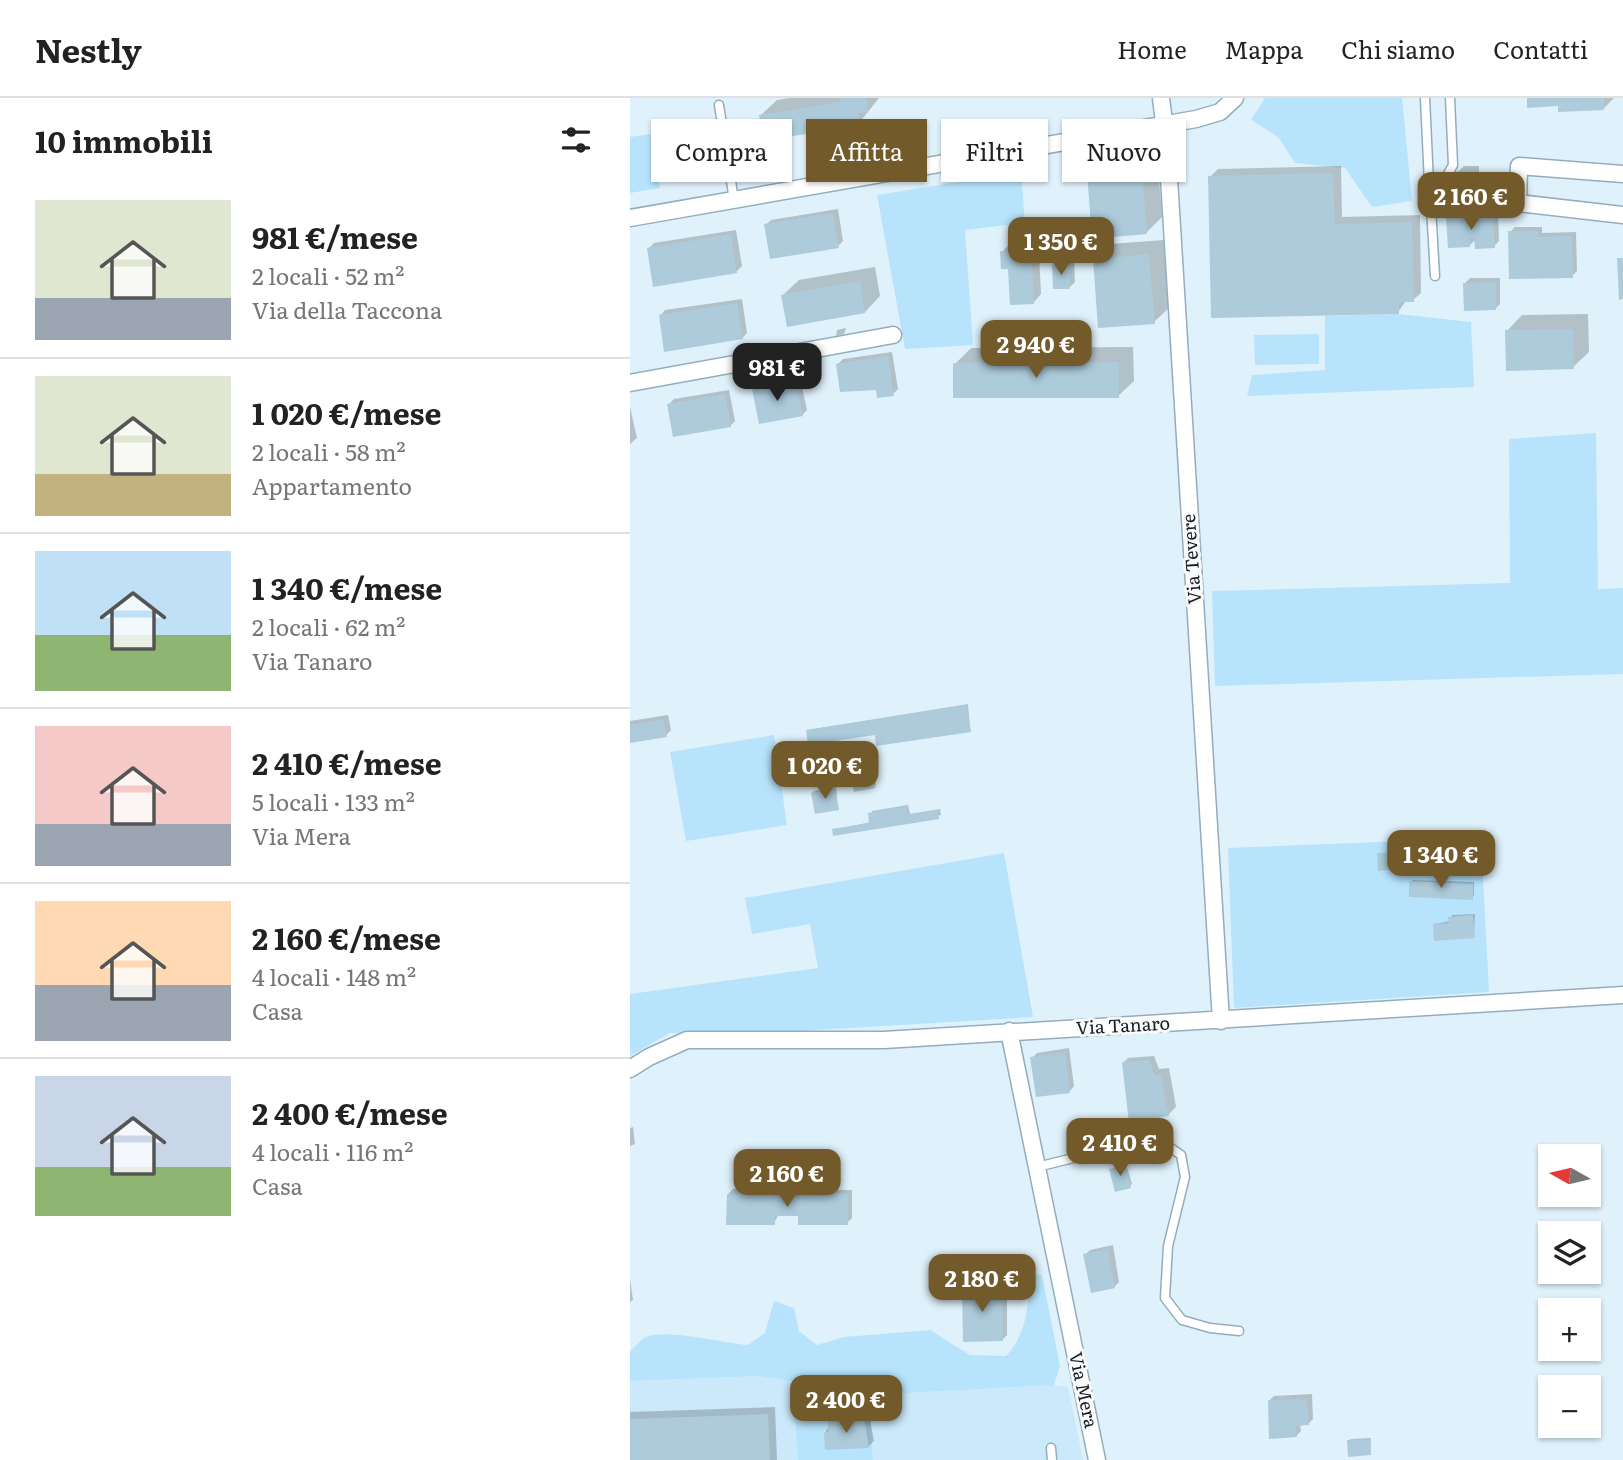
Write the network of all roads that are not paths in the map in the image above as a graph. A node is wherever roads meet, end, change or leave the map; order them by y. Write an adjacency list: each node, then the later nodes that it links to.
1 (1161, 98): 6 (street, Via Tevere)
2 (1235, 98): 7 (street)
3 (1424, 98): 10 (lane)
4 (1450, 98): 10 (lane)
5 (719, 105): 12 (lane)
6 (1163, 119)
7 (1186, 120)
8 (1062, 143): 12 (street)
9 (1623, 174): 13 (street)
10 (1444, 181): 14 (lane)
11 (1168, 182): 21 (street, Via Tevere)
12 (734, 200): 16 (street)
13 (1518, 203): 14 (lane); 15 (street)
14 (1444, 206): 17 (lane)
15 (1623, 215)
16 (630, 218)
17 (1435, 275)
18 (893, 335): 19 (street)
19 (630, 383)
20 (1623, 995): 21 (street, Via Tanaro)
21 (1221, 1021): 22 (street, Via Tanaro)
22 (1009, 1031): 23 (street, Via Tanaro); 24 (street, Via Mera)
23 (630, 1069)
24 (1037, 1167): 25 (lane); 28 (street, Via Mera)
25 (1239, 1331)
26 (1051, 1448): 27 (lane)
27 (1052, 1460)
28 (1097, 1460)

